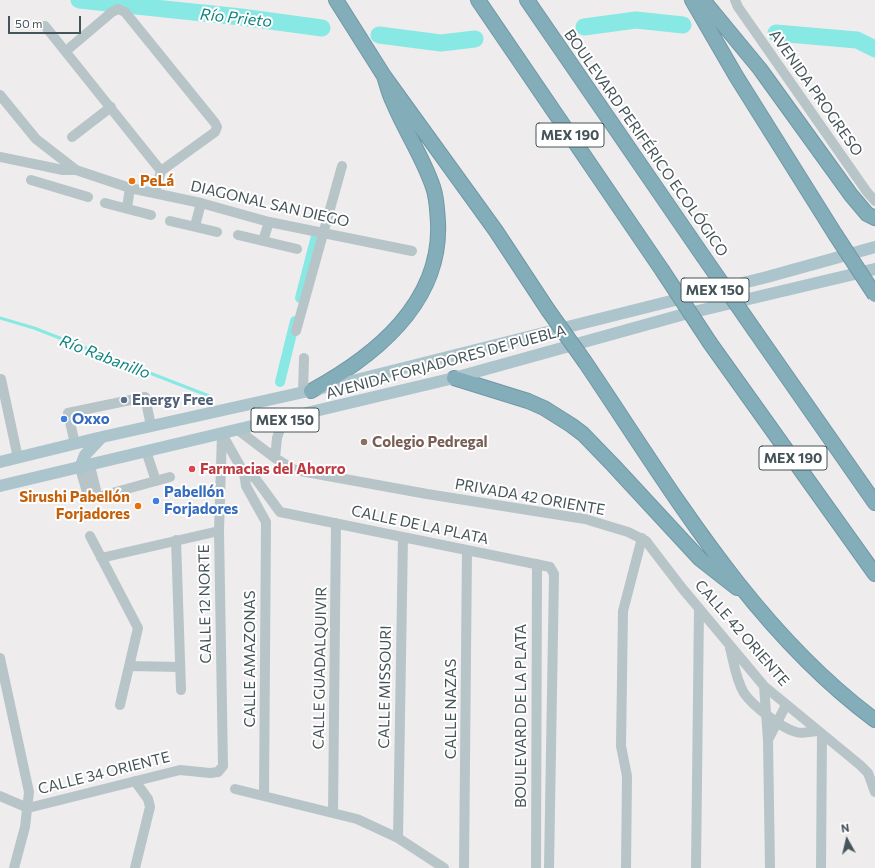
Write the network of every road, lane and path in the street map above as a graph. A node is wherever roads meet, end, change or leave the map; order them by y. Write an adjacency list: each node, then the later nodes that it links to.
1 (336, 0): 9 (highway)
2 (478, 0): 74 (highway, MEX 190, bridge)
3 (527, 0): 61 (highway, BOULEVARD PERIFÉRICO ECOLÓGICO / MEX 190, bridge)
4 (692, 0): 40 (highway, bridge)
5 (703, 0): 28 (highway)
6 (736, 0): 23 (street, AVENIDA PROGRESO)
7 (45, 26): 8 (street)
8 (66, 51): 11 (street); 17 (street)
9 (384, 76): 45 (highway); 75 (highway, bridge)
10 (0, 95): 16 (street, DIAGONAL SAN DIEGO)
11 (110, 107): 12 (street); 17 (street)
12 (72, 136)
13 (0, 157): 15 (street, DIAGONAL SAN DIEGO)
14 (342, 166): 33 (street)
15 (63, 170): 16 (street, DIAGONAL SAN DIEGO); 19 (street)
16 (76, 170): 20 (street, DIAGONAL SAN DIEGO)
17 (161, 171): 21 (street)
18 (31, 180): 19 (street)
19 (59, 188): 22 (street)
20 (130, 188): 21 (street, DIAGONAL SAN DIEGO); 26 (street)
21 (155, 193): 24 (street, DIAGONAL SAN DIEGO)
22 (88, 197)
23 (875, 201)
24 (201, 203): 30 (street, DIAGONAL SAN DIEGO); 31 (street)
25 (105, 204): 26 (street)
26 (127, 208): 27 (street)
27 (151, 215)
28 (875, 218)
29 (170, 221): 31 (street)
30 (269, 222): 33 (street, DIAGONAL SAN DIEGO); 35 (street)
31 (195, 226): 32 (street)
32 (217, 232)
33 (323, 233): 38 (street, DIAGONAL SAN DIEGO); 41 (street)
34 (238, 235): 35 (street)
35 (264, 242): 37 (street)
36 (875, 247): 45 (main road, AVENIDA FORJADORES DE PUEBLA / MEX 150)
37 (297, 249)
38 (412, 251)
39 (875, 269): 43 (main road, AVENIDA FORJADORES DE PUEBLA / MEX 150)
40 (875, 295)
41 (296, 331)
42 (304, 358): 45 (street)
43 (454, 378): 46 (main road, AVENIDA FORJADORES DE PUEBLA / MEX 150); 75 (highway)
44 (1, 379): 53 (street)
45 (307, 392): 47 (main road, AVENIDA FORJADORES DE PUEBLA / MEX 150)
46 (283, 420): 48 (main road, AVENIDA FORJADORES DE PUEBLA / MEX 150); 54 (street)
47 (151, 426): 50 (main road, AVENIDA FORJADORES DE PUEBLA / MEX 150); 51 (street)
48 (238, 430): 49 (main road, AVENIDA FORJADORES DE PUEBLA / MEX 150); 54 (street, PRIVADA 42 ORIENTE)
49 (222, 434): 52 (main road, AVENIDA FORJADORES DE PUEBLA / MEX 150); 57 (street); 65 (street, CALLE 12 NORTE)
50 (102, 437): 51 (main road, AVENIDA FORJADORES DE PUEBLA / MEX 150); 56 (main road)
51 (75, 444): 53 (main road, AVENIDA FORJADORES DE PUEBLA / MEX 150)
52 (146, 451): 56 (main road, AVENIDA FORJADORES DE PUEBLA / MEX 150); 59 (street)
53 (18, 458): 55 (main road, AVENIDA FORJADORES DE PUEBLA / MEX 150)
54 (275, 458): 68 (street, PRIVADA 42 ORIENTE)
55 (0, 462)
56 (85, 467): 59 (street); 60 (main road, AVENIDA FORJADORES DE PUEBLA / MEX 150)
57 (244, 473): 62 (street); 63 (street)
58 (170, 477): 59 (street)
59 (156, 481)
60 (0, 486)
61 (875, 503)
62 (280, 512): 63 (street); 64 (street, CALLE DE LA PLATA)
63 (266, 522): 96 (street, CALLE AMAZONAS)
64 (336, 523): 67 (street, CALLE DE LA PLATA); 98 (street, CALLE GUADALQUIVIR)
65 (219, 531): 69 (street); 90 (street, CALLE 12 NORTE)
66 (90, 536): 71 (street)
67 (403, 537): 70 (street, CALLE DE LA PLATA); 99 (street, CALLE MISSOURI)
68 (642, 538): 76 (street, CALLE 42 ORIENTE); 106 (street)
69 (176, 540): 71 (street); 80 (street)
70 (467, 550): 72 (street, CALLE DE LA PLATA); 103 (street, CALLE NAZAS)
71 (101, 558): 79 (street)
72 (537, 564): 73 (street, CALLE DE LA PLATA); 104 (street, BOULEVARD DE LA PLATA)
73 (552, 570): 105 (street, BOULEVARD DE LA PLATA)
74 (875, 574)
75 (745, 590): 86 (highway)
76 (699, 608): 77 (street, CALLE 42 ORIENTE); 107 (street)
77 (729, 644): 81 (street, CALLE 42 ORIENTE); 85 (street)
78 (0, 658): 97 (street)
79 (130, 666): 80 (street); 84 (street)
80 (179, 667): 82 (street)
81 (764, 686): 83 (street, CALLE 42 ORIENTE); 85 (street)
82 (181, 690)
83 (786, 705): 87 (street); 88 (street, CALLE 42 ORIENTE)
84 (120, 706)
85 (766, 713): 87 (street); 89 (street)
86 (875, 720)
87 (778, 721): 88 (street); 89 (street)
88 (820, 733): 91 (street, CALLE 42 ORIENTE); 109 (street)
89 (768, 740): 108 (street)
90 (218, 772): 92 (street, CALLE 34 ORIENTE)
91 (873, 780): 94 (street, CALLE 42 ORIENTE)
92 (135, 781): 97 (street, CALLE 34 ORIENTE); 101 (street)
93 (235, 789): 96 (street)
94 (875, 792)
95 (0, 796): 97 (street, CALLE 34 ORIENTE)
96 (264, 796): 98 (street)
97 (28, 808): 100 (street)
98 (334, 813): 99 (street)
99 (398, 838): 102 (street)
100 (14, 868)
101 (135, 868)
102 (444, 868)
103 (464, 868)
104 (536, 868)
105 (549, 868)
106 (626, 868)
107 (696, 868)
108 (770, 868)
109 (821, 868)

